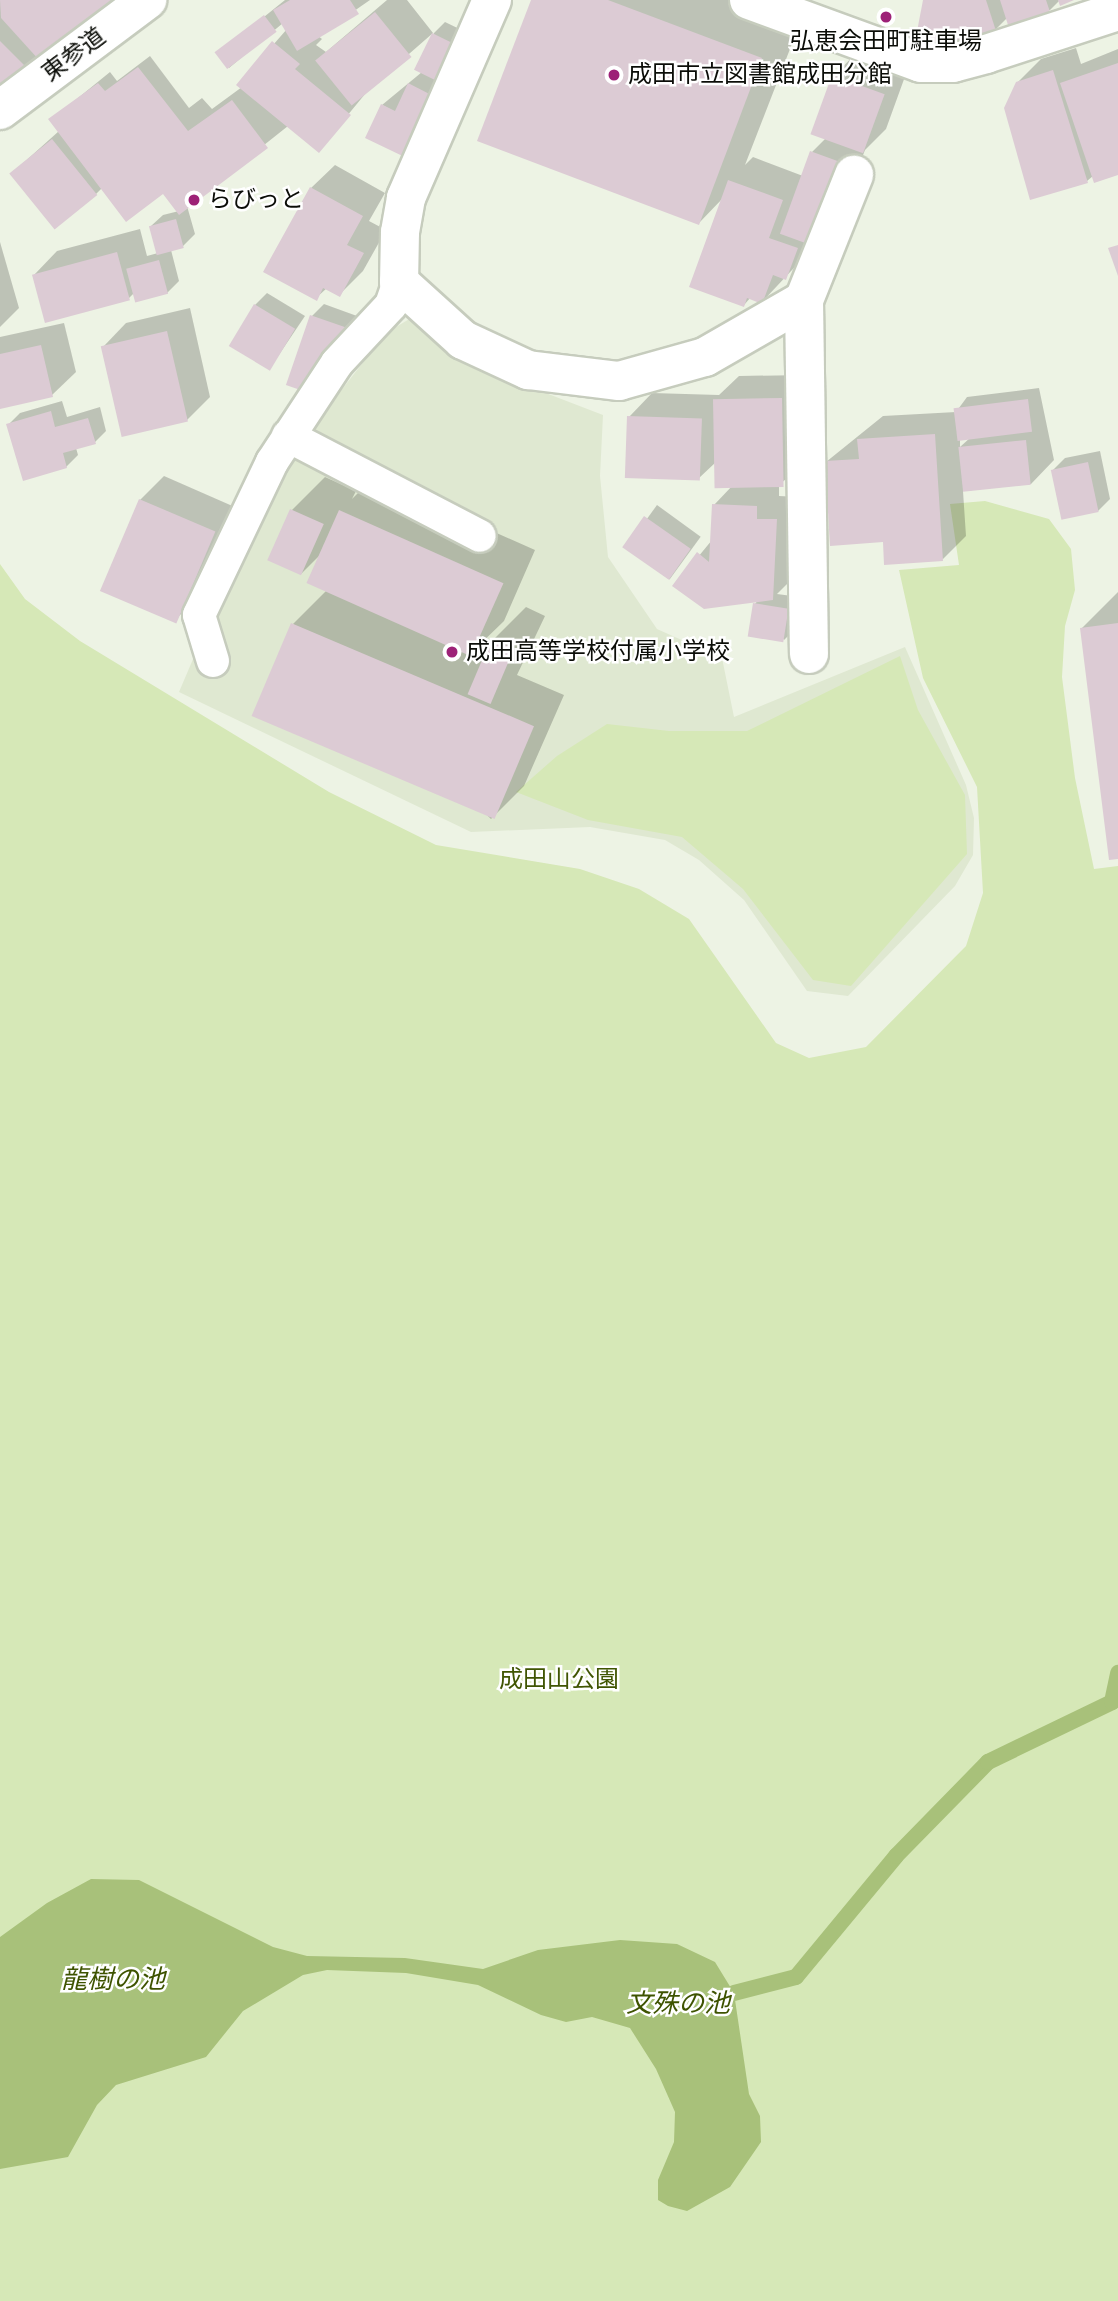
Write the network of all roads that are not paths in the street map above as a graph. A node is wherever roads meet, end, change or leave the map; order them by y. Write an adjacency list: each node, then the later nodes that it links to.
1 (147, 0): 5 (street, 東参道)
2 (492, 0): 7 (street)
3 (748, 0): 4 (street)
4 (1118, 11)
5 (0, 110)
6 (854, 175): 8 (street)
7 (399, 282): 8 (street); 9 (lane)
8 (804, 300): 11 (street)
9 (288, 436): 10 (lane); 12 (lane)
10 (480, 536)
11 (809, 654)
12 (213, 661)

